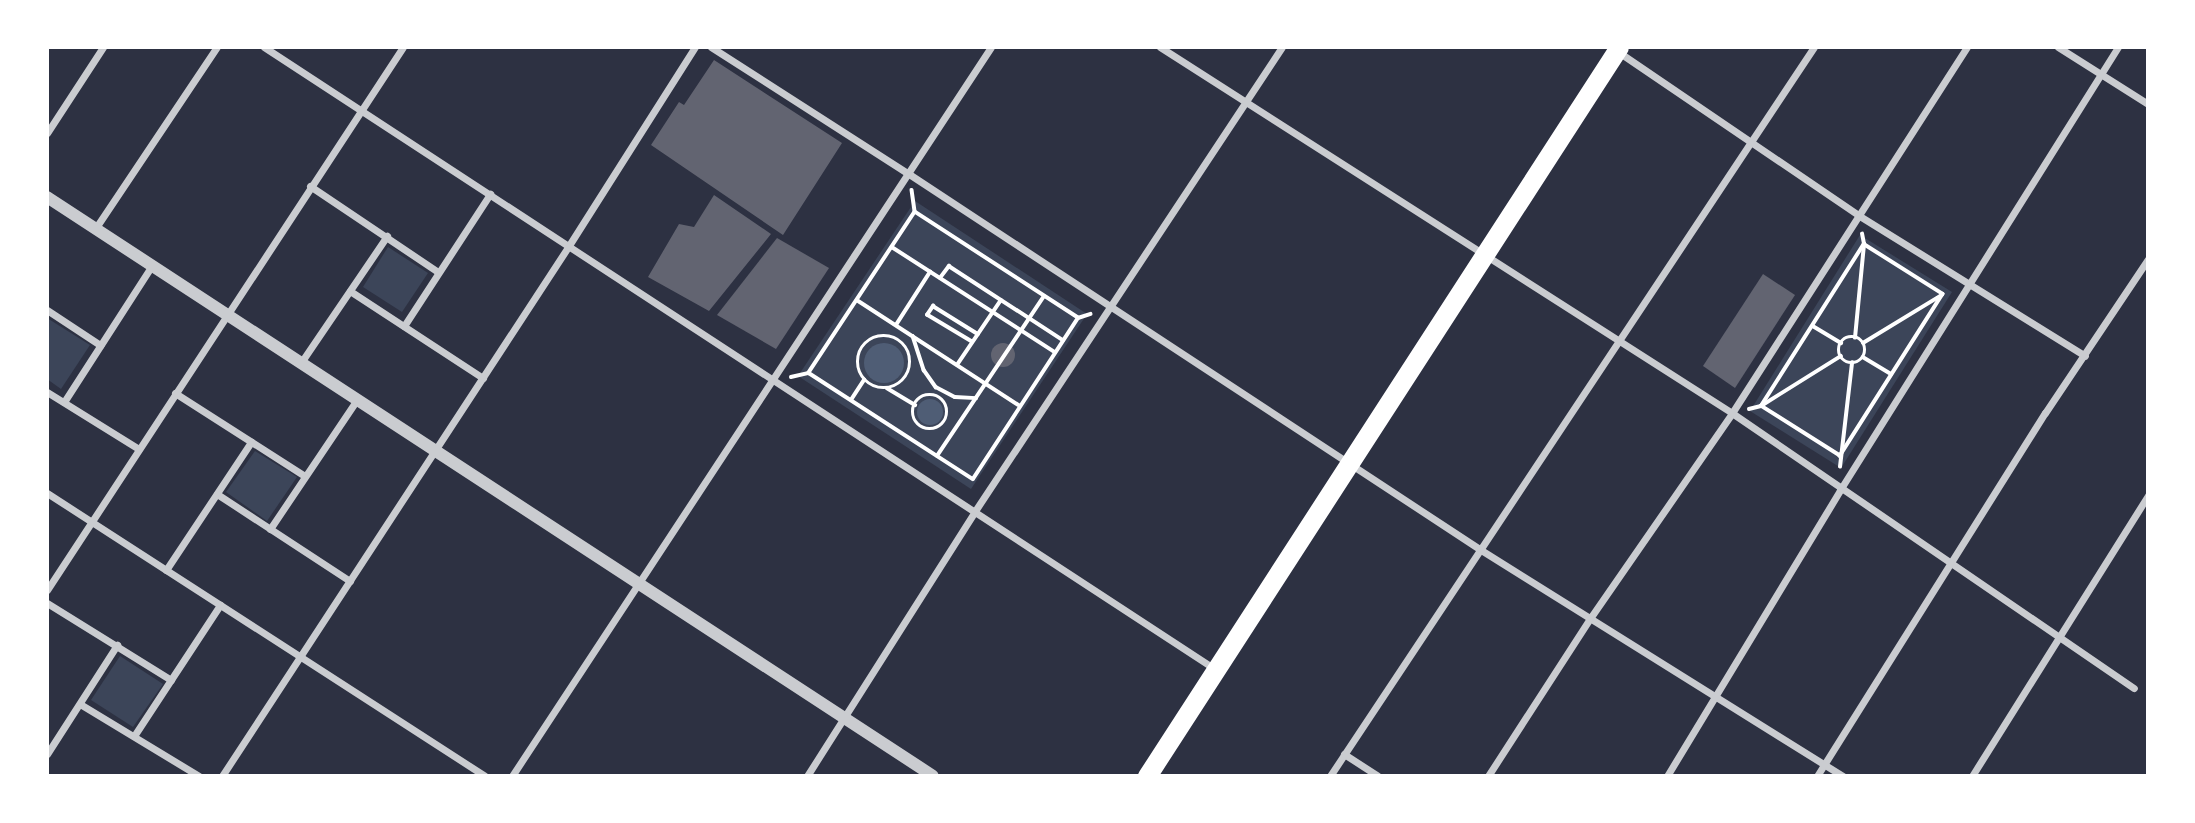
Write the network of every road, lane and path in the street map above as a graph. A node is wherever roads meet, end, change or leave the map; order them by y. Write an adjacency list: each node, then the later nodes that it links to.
1 (103, 47): 19 (street)
2 (217, 47): 26 (street)
3 (264, 47): 18 (street)
4 (403, 47): 18 (street)
5 (695, 47): 29 (street)
6 (711, 47): 21 (street)
7 (991, 47): 21 (street)
8 (1160, 47): 16 (street)
9 (1282, 47): 16 (street)
10 (1814, 47): 20 (street)
11 (1967, 47): 25 (street)
12 (2058, 47): 15 (street)
13 (2118, 47): 15 (street)
14 (1615, 49): 20 (street); 31 (highway)
15 (2101, 74): 17 (street); 37 (street)
16 (1245, 102): 31 (street); 43 (street)
17 (2148, 104)
18 (361, 111): 22 (street); 23 (street)
19 (47, 134)
20 (1752, 140): 25 (street); 59 (street)
21 (909, 174): 43 (street); 74 (street)
22 (310, 186): 27 (street); 46 (street)
23 (490, 194): 29 (street); 34 (street)
24 (47, 197): 26 (street)
25 (1858, 215): 28 (path); 37 (street); 89 (street)
26 (95, 229): 33 (street)
27 (387, 236): 34 (street); 38 (street)
28 (1864, 244): 39 (path); 49 (path); 55 (path)
29 (568, 247): 73 (street); 74 (street)
30 (892, 247): 35 (path); 40 (path); 41 (path)
31 (1485, 258): 59 (street); 95 (highway)
32 (2148, 259): 65 (street)
33 (151, 267): 46 (street); 62 (street)
34 (438, 272): 50 (street)
35 (930, 272): 36 (path); 48 (path)
36 (940, 278): 42 (path); 45 (path)
37 (1969, 284): 65 (street); 97 (street)
38 (349, 291): 50 (street); 70 (street)
39 (1944, 294): 61 (path); 72 (path)
40 (1044, 296): 47 (path); 57 (path)
41 (857, 300): 48 (path); 82 (path)
42 (1001, 300): 45 (path); 47 (path)
43 (1111, 309): 95 (street); 101 (street)
44 (47, 310): 62 (street)
45 (993, 312): 52 (path); 53 (path)
46 (225, 316): 70 (street); 79 (street)
47 (1029, 318): 52 (path); 57 (path)
48 (896, 325): 51 (path)
49 (1812, 326): 60 (path); 88 (path)
50 (404, 327): 73 (street)
51 (904, 330): 54 (path); 56 (path)
52 (1021, 330): 63 (path); 76 (path)
53 (978, 334): 58 (path); 58 (path)
54 (913, 336): 66 (path); 71 (path)
55 (1854, 338): 60 (path); 61 (path)
56 (897, 339): 68 (path); 75 (path)
57 (1063, 340): 63 (path)
58 (972, 342): 71 (path)
59 (1618, 342): 89 (street); 104 (street)
60 (1841, 343): 64 (path)
61 (1863, 343): 67 (path)
62 (100, 345): 85 (street)
63 (1055, 352): 87 (path)
64 (1841, 356): 69 (path); 88 (path)
65 (2085, 356): 105 (street)
66 (919, 357): 68 (path); 80 (path)
67 (1863, 357): 69 (path); 72 (path)
68 (910, 359): 77 (path)
69 (1852, 363): 94 (path)
70 (300, 364): 84 (street)
71 (957, 365): 76 (path)
72 (1892, 375): 94 (path)
73 (483, 378): 92 (street)
74 (775, 380): 101 (street); 108 (street)
75 (864, 380): 77 (path); 82 (path)
76 (985, 383): 81 (path); 87 (path)
77 (887, 388): 86 (path)
78 (47, 391): 85 (street)
79 (175, 393): 90 (street); 91 (street)
80 (945, 393): 81 (path); 83 (path)
81 (976, 398): 93 (path)
82 (851, 400): 93 (path)
83 (942, 400): 86 (path); 86 (path)
84 (356, 401): 92 (street); 96 (street)
85 (64, 402): 91 (street)
86 (915, 405)
87 (1020, 406): 93 (path)
88 (1761, 406): 89 (path); 94 (path)
89 (1732, 413): 97 (street); 112 (street)
90 (251, 442): 96 (street); 99 (street)
91 (139, 449): 102 (street)
92 (435, 452): 107 (street); 108 (street)
93 (937, 456)
94 (1840, 456): 97 (path)
95 (1350, 462): 104 (street); 116 (highway)
96 (305, 477): 103 (street)
97 (1840, 490): 105 (street); 119 (street)
98 (47, 493): 102 (street)
99 (217, 494): 103 (street); 106 (street)
100 (2148, 495): 113 (street)
101 (975, 510): 116 (street); 121 (street)
102 (92, 521): 106 (street); 109 (street)
103 (270, 529): 107 (street)
104 (1481, 550): 112 (street); 124 (street)
105 (1952, 562): 113 (street); 125 (street)
106 (166, 570): 111 (street)
107 (350, 581): 115 (street)
108 (636, 584): 121 (street); 129 (street)
109 (47, 590)
110 (47, 603): 114 (street)
111 (220, 605): 115 (street); 117 (street)
112 (1591, 617): 119 (street); 135 (street)
113 (2060, 636): 118 (street); 139 (street)
114 (117, 645): 117 (street); 120 (street)
115 (300, 657): 127 (street); 128 (street)
116 (1216, 669): 132 (highway)
117 (172, 680): 122 (street)
118 (2134, 688)
119 (1717, 697): 125 (street); 136 (street)
120 (80, 704): 122 (street); 123 (street)
121 (844, 719): 130 (street); 131 (street)
122 (134, 736): 126 (street)
123 (47, 754)
124 (1344, 754): 133 (street); 134 (street)
125 (1825, 764): 137 (street); 138 (street)
126 (199, 776)
127 (222, 776)
128 (485, 776)
129 (512, 776)
130 (807, 776)
131 (933, 776)
132 (1147, 776)
133 (1330, 776)
134 (1378, 776)
135 (1488, 776)
136 (1667, 776)
137 (1817, 776)
138 (1843, 776)
139 (1972, 776)

